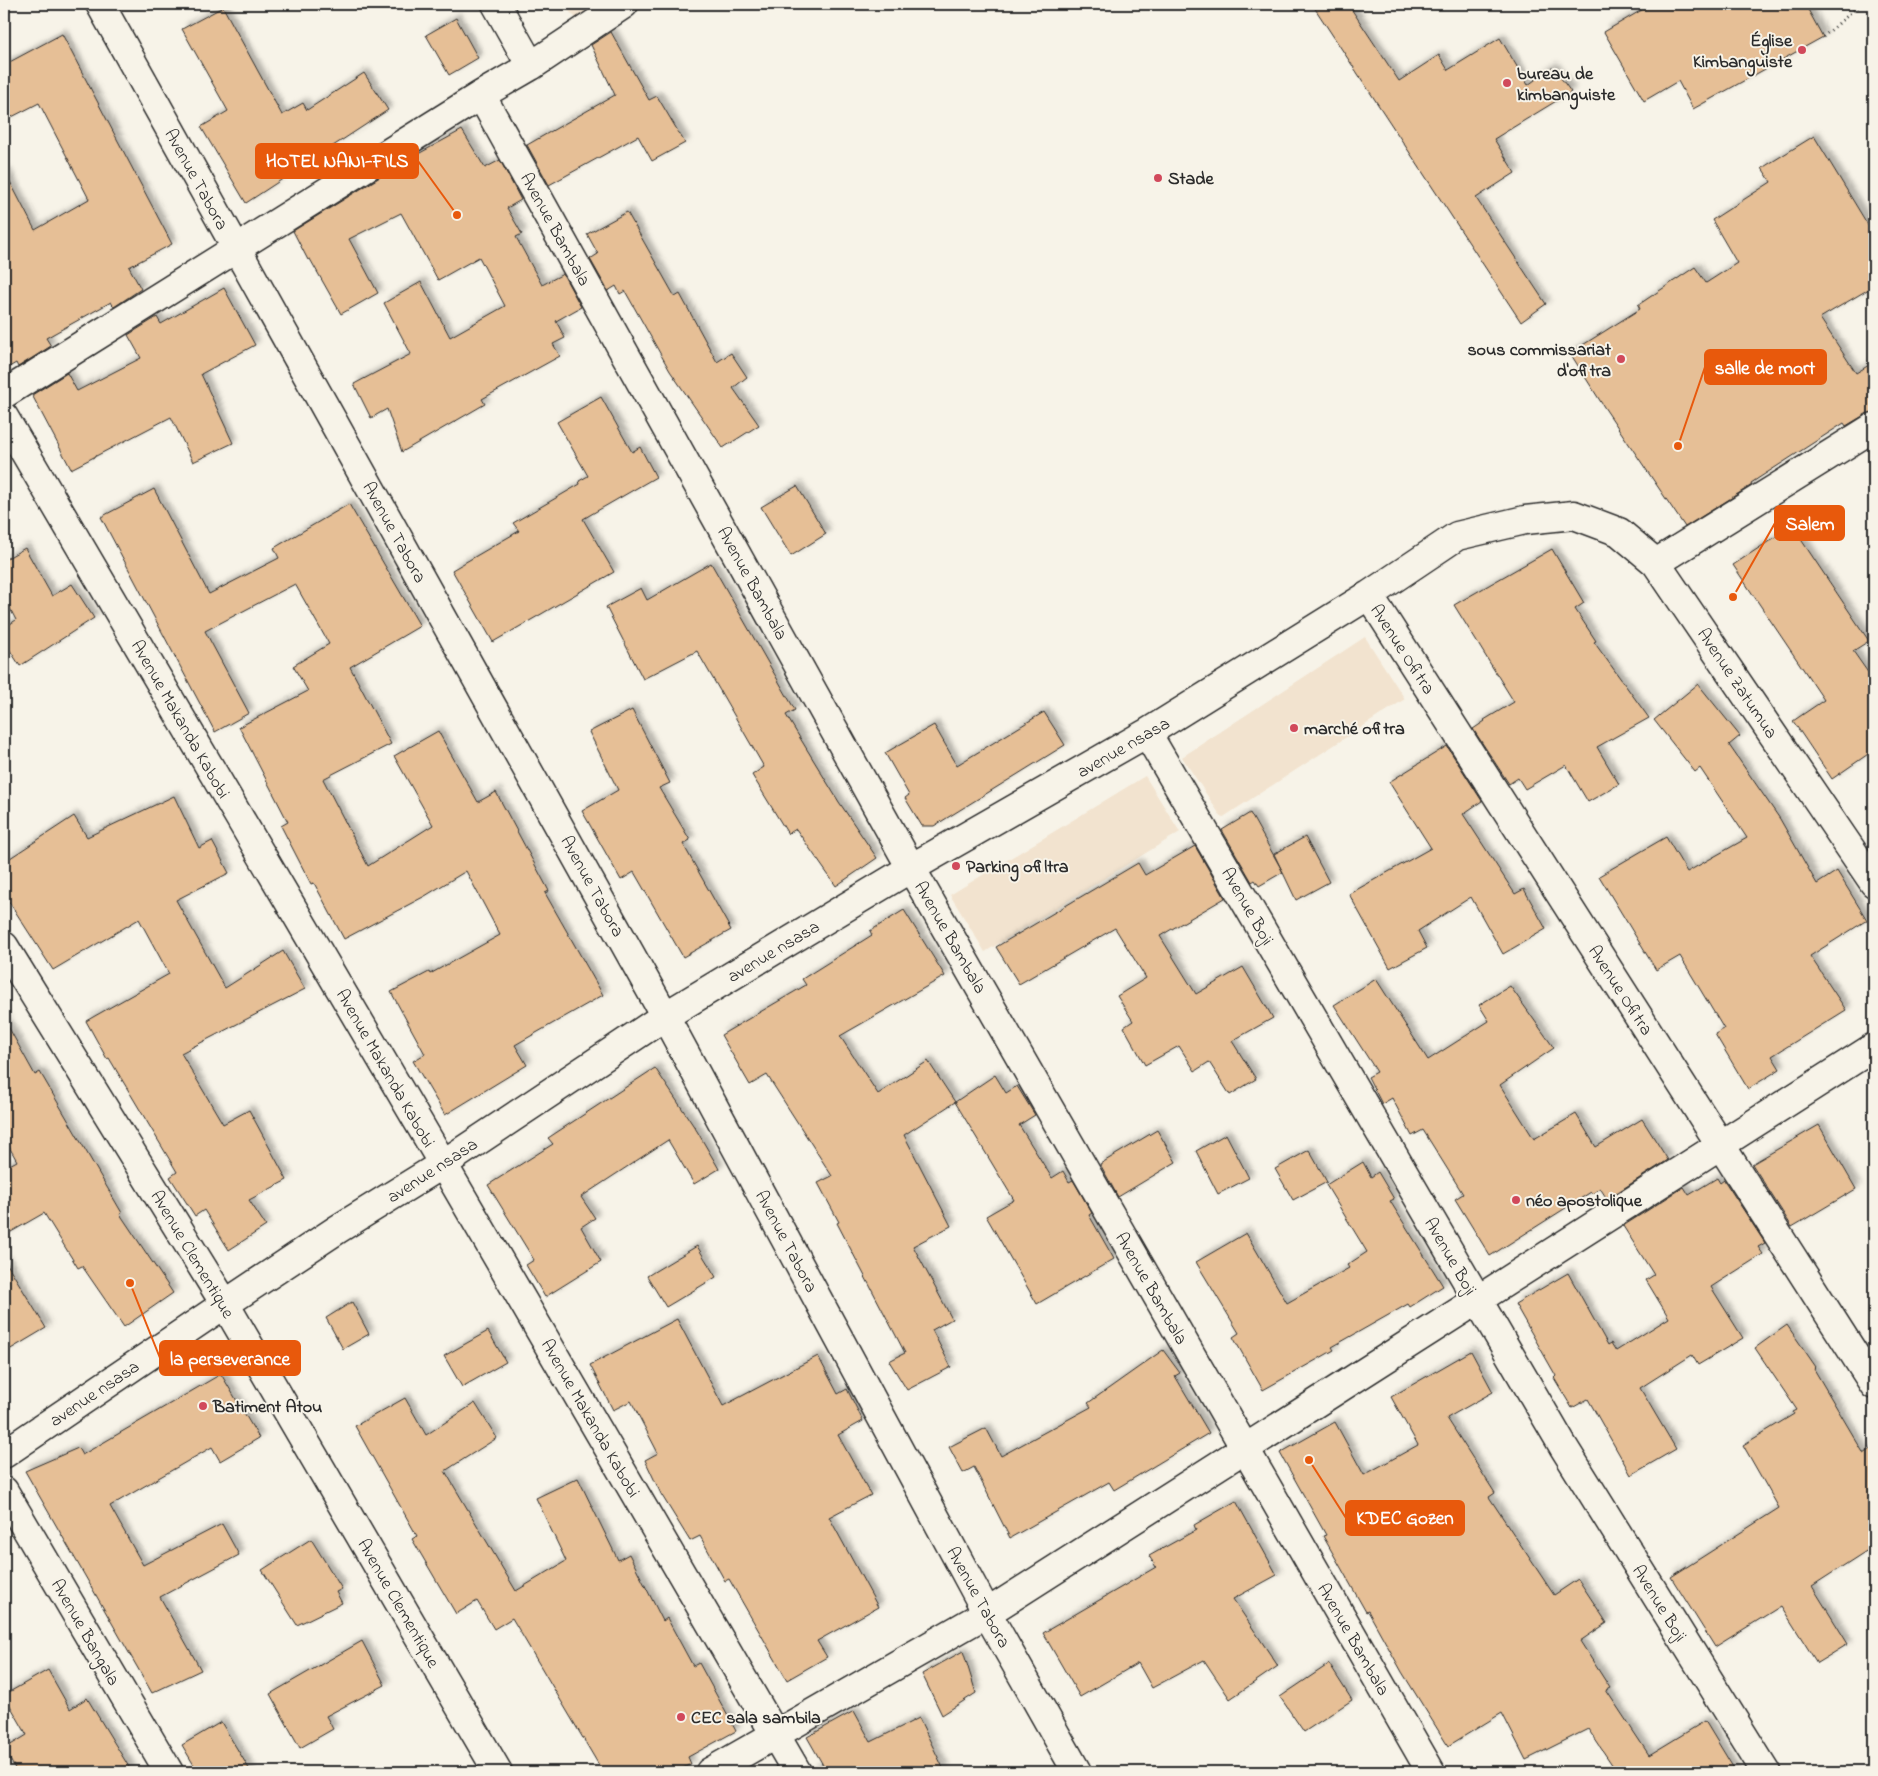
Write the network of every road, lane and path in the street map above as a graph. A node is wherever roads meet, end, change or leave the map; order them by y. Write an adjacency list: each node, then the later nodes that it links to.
1 (100, 4): 8 (street, Avenue Tabora)
2 (496, 4): 6 (street)
3 (624, 4): 6 (street)
4 (1861, 4): 5 (path)
5 (1823, 37)
6 (531, 66): 7 (street)
7 (481, 95): 8 (street); 16 (street, Avenue Bambala)
8 (235, 248): 9 (street); 19 (street, Avenue Tabora)
9 (4, 394)
10 (4, 417): 22 (street, Avenue Makanda Kabobi)
11 (1874, 427): 13 (street)
12 (1574, 515): 13 (street, Avenue Zatumua); 14 (street, avenue nsasa)
13 (1656, 563): 17 (street, Avenue Zatumua)
14 (1368, 595): 15 (street, avenue nsasa); 21 (street, Avenue Ofitra)
15 (1148, 734): 16 (street, avenue nsasa); 23 (street, Avenue Boji)
16 (911, 868): 19 (street, avenue nsasa); 26 (street, Avenue Bambala)
17 (1874, 883)
18 (4, 946): 24 (street, Avenue Clementique)
19 (665, 1016): 22 (street, avenue nsasa); 29 (street, Avenue Tabora)
20 (1874, 1047): 21 (street)
21 (1720, 1145): 23 (street); 25 (street, Avenue Ofitra)
22 (443, 1164): 24 (street, avenue nsasa); 30 (street, Avenue Makanda Kabobi)
23 (1476, 1301): 26 (street); 37 (street, Avenue Boji)
24 (225, 1304): 27 (street, avenue nsasa); 32 (street, Avenue Clementique)
25 (1874, 1385)
26 (1245, 1448): 29 (street); 36 (street, Avenue Bambala)
27 (4, 1454)
28 (4, 1491): 31 (street, Avenue Bangala)
29 (987, 1613): 30 (street); 35 (street, Avenue Tabora)
30 (775, 1735): 33 (street); 34 (street, Avenue Makanda Kabobi)
31 (169, 1772)
32 (498, 1772)
33 (710, 1772)
34 (797, 1772)
35 (1077, 1772)
36 (1431, 1772)
37 (1766, 1772)

